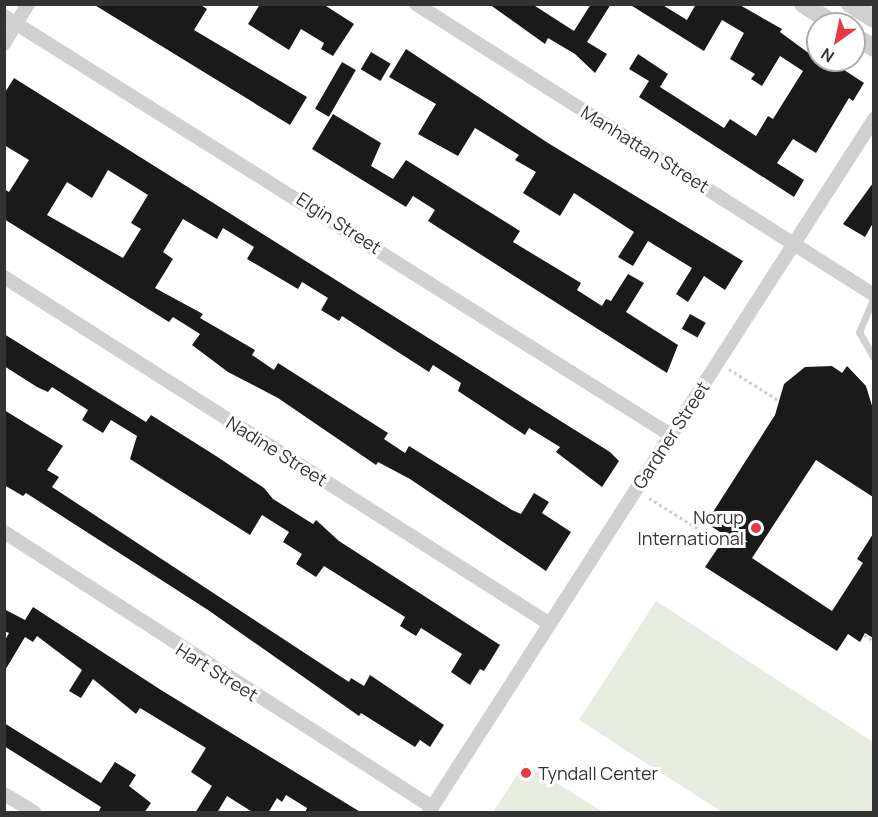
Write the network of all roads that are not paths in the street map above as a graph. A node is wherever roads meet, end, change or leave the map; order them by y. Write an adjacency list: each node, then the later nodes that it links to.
1 (28, 4): 8 (street)
2 (416, 4): 11 (street, Manhattan Street)
3 (802, 4): 5 (street)
4 (850, 4): 7 (street)
5 (815, 12)
6 (4, 16): 8 (street, Elgin Street)
7 (873, 19)
8 (17, 23): 9 (street); 15 (street, Elgin Street)
9 (4, 44)
10 (873, 119): 11 (street, Gardner Street)
11 (793, 243): 13 (street, Manhattan Street); 15 (street, Gardner Street)
12 (4, 277): 17 (street, Nadine Street)
13 (873, 296): 14 (lane)
14 (873, 358)
15 (671, 435): 17 (street, Gardner Street)
16 (4, 532): 19 (street, Hart Street)
17 (550, 624): 19 (street, Gardner Street)
18 (4, 794): 20 (street)
19 (430, 810)
20 (34, 813)

